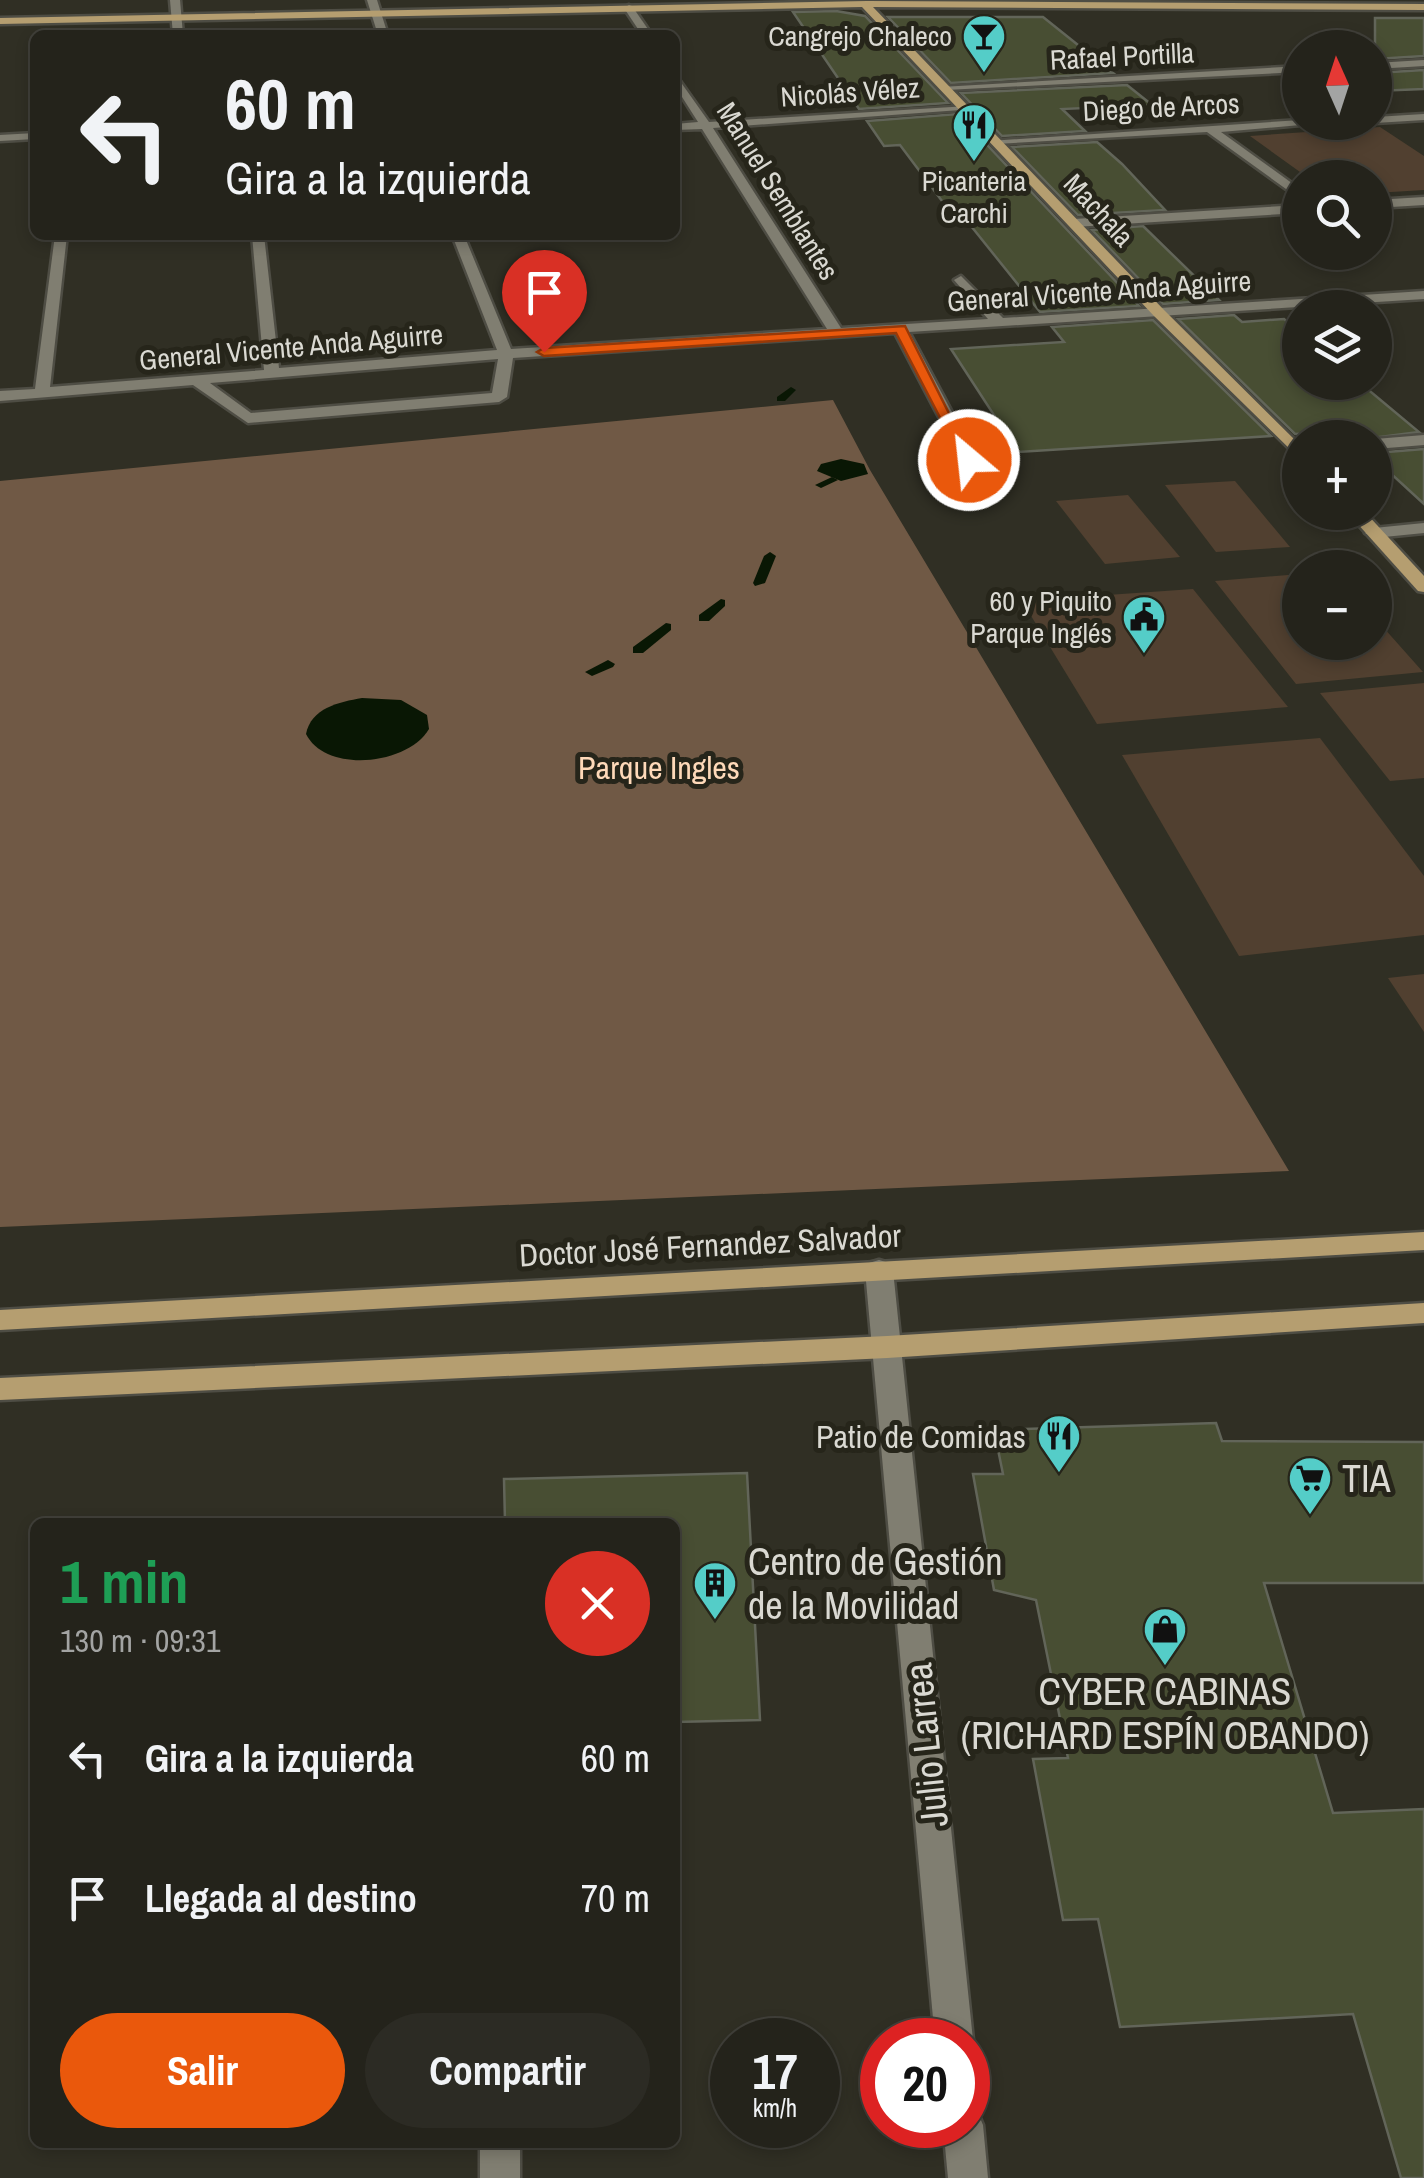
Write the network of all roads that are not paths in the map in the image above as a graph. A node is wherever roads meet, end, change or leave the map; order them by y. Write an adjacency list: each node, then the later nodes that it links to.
1 (175, 0): 7 (street)
2 (372, 0): 6 (street)
3 (863, 2): 4 (main road); 5 (main road); 17 (main road, Machala)
4 (1424, 7)
5 (629, 8): 6 (main road); 11 (street)
6 (375, 13): 7 (main road); 10 (street)
7 (176, 18): 8 (main road); 9 (street)
8 (0, 21)
9 (177, 30)
10 (381, 30)
11 (644, 30)
12 (1424, 63): 13 (street)
13 (1392, 65)
14 (1282, 70): 15 (street, Rafael Portilla)
15 (1233, 73): 17 (street, Rafael Portilla); 18 (street)
16 (680, 84): 24 (street, Manuel Semblantes)
17 (946, 87): 19 (main road, Machala)
18 (1253, 89)
19 (968, 110): 24 (street, Nicolás Vélez); 30 (main road, Machala)
20 (1424, 117): 21 (street)
21 (1392, 119)
22 (1392, 120): 27 (street)
23 (1282, 125): 26 (street, Diego de Arcos)
24 (707, 126): 25 (street, Nicolás Vélez); 44 (street, Manuel Semblantes)
25 (680, 127)
26 (1210, 129): 30 (street, Diego de Arcos); 31 (street)
27 (1407, 130)
28 (30, 136): 29 (street)
29 (0, 138)
30 (996, 141): 35 (main road, Machala)
31 (1282, 182)
32 (1424, 201): 33 (street)
33 (1392, 203)
34 (1282, 210): 35 (street)
35 (1074, 223): 41 (main road, Machala)
36 (60, 240): 48 (street)
37 (259, 240): 46 (street)
38 (460, 240): 45 (street)
39 (961, 280): 42 (street)
40 (1424, 295): 41 (street, General Vicente Anda Aguirre)
41 (1159, 314): 42 (street, General Vicente Anda Aguirre); 50 (main road, Machala)
42 (999, 322): 43 (street, General Vicente Anda Aguirre)
43 (900, 329): 44 (street, General Vicente Anda Aguirre); 53 (street)
44 (837, 333): 45 (street, General Vicente Anda Aguirre)
45 (506, 354): 46 (street, General Vicente Anda Aguirre); 47 (street)
46 (272, 374): 47 (street, General Vicente Anda Aguirre)
47 (196, 380): 48 (street, General Vicente Anda Aguirre)
48 (42, 392): 49 (street, General Vicente Anda Aguirre)
49 (0, 396)
50 (1282, 435)
51 (1424, 440): 52 (street)
52 (1392, 443)
53 (969, 460)
54 (1424, 528): 56 (street)
55 (1371, 530): 56 (main road)
56 (1374, 533): 57 (main road)
57 (1424, 586)
58 (1424, 1242): 59 (main road, Doctor José Fernandez Salvador)
59 (879, 1270): 61 (main road, Doctor José Fernandez Salvador); 62 (street, Julio Larrea)
60 (1424, 1313): 62 (main road)
61 (0, 1320)
62 (887, 1346): 63 (main road); 64 (street, Julio Larrea)
63 (0, 1389)
64 (952, 2018)
65 (500, 2148): 67 (street)
66 (965, 2148): 68 (street)
67 (500, 2178)
68 (968, 2178)

